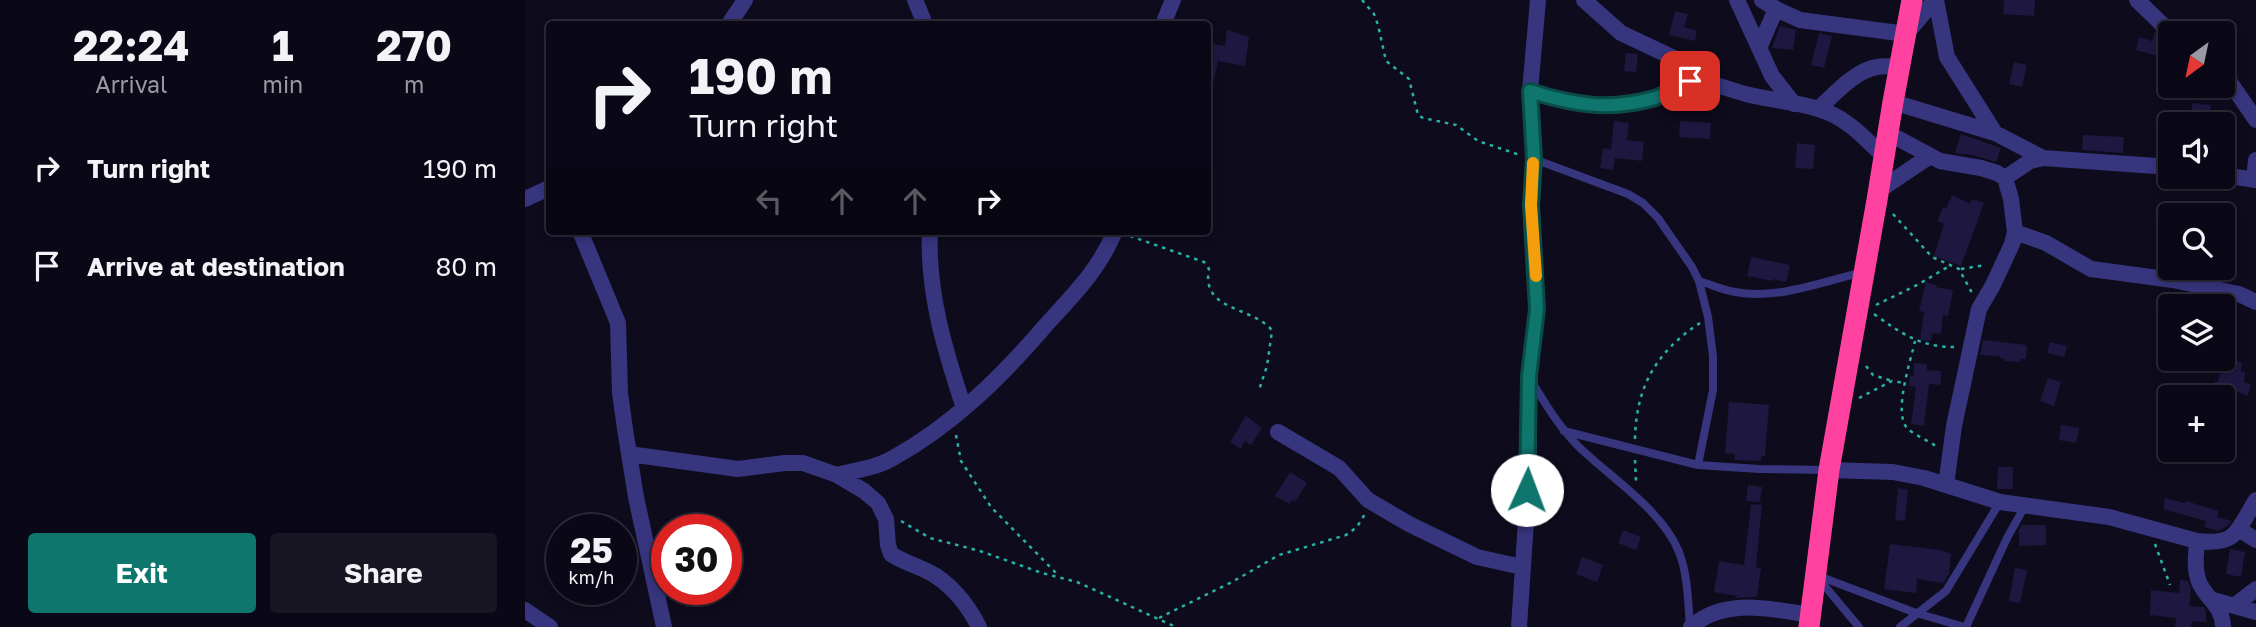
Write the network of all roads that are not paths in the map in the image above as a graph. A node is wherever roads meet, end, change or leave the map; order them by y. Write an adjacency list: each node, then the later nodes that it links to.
1 (745, 0): 11 (street)
2 (915, 0): 12 (street)
3 (1174, 0): 13 (street)
4 (1538, 0): 20 (street)
5 (1584, 0): 18 (street)
6 (1737, 0): 16 (street)
7 (1912, 0): 15 (highway)
8 (1936, 0): 15 (street); 26 (street)
9 (2137, 0): 14 (street)
10 (1769, 5): 15 (street); 16 (street)
11 (731, 21)
12 (924, 21)
13 (1164, 21)
14 (2159, 21)
15 (1906, 34): 17 (highway)
16 (1759, 48): 22 (street)
17 (1900, 66): 21 (highway); 23 (street)
18 (1696, 80): 20 (street); 22 (street)
19 (2235, 87): 24 (street)
20 (1530, 91): 30 (street)
21 (1893, 102): 25 (highway); 26 (street)
22 (1794, 104): 23 (street)
23 (1818, 109): 27 (street)
24 (2256, 120)
25 (1888, 133): 27 (highway); 28 (street)
26 (1995, 133): 29 (street)
27 (1884, 156): 37 (highway)
28 (1930, 156): 34 (street); 37 (street)
29 (2043, 158): 32 (street); 34 (street)
30 (1534, 159): 44 (lane); 46 (street)
31 (2256, 160): 35 (street)
32 (2158, 166)
33 (2235, 177): 35 (street)
34 (2005, 178): 39 (street)
35 (2255, 180)
36 (546, 189): 38 (street)
37 (1878, 195): 43 (highway)
38 (525, 199)
39 (2014, 232): 45 (street); 54 (street)
40 (582, 235): 50 (street)
41 (930, 235): 47 (street)
42 (1120, 235): 47 (street)
43 (1864, 272): 44 (lane); 52 (highway)
44 (1699, 281): 51 (lane)
45 (2256, 302)
46 (1529, 376): 48 (lane); 61 (street)
47 (959, 412): 53 (street)
48 (1564, 431): 51 (lane); 74 (lane)
49 (1278, 432): 61 (street)
50 (629, 454): 53 (street); 71 (street)
51 (1698, 465): 52 (lane)
52 (1829, 470): 54 (street); 62 (highway)
53 (837, 475): 72 (street)
54 (1946, 485): 56 (street)
55 (2256, 500): 58 (street)
56 (2000, 502): 57 (street); 68 (lane)
57 (2025, 506): 60 (street); 77 (lane)
58 (2239, 529): 59 (street); 60 (street)
59 (2256, 540)
60 (2197, 541): 64 (street)
61 (1521, 566): 73 (street)
62 (1816, 575): 68 (lane); 69 (highway); 75 (lane)
63 (2256, 589): 65 (street)
64 (2213, 600): 65 (street); 78 (street)
65 (2235, 605): 67 (street)
66 (525, 610): 70 (street)
67 (2256, 612)
68 (1916, 613): 76 (lane); 77 (lane)
69 (1810, 621): 74 (street)
70 (550, 627)
71 (664, 627)
72 (979, 627)
73 (1519, 627)
74 (1691, 627)
75 (1859, 627)
76 (1900, 627)
77 (1965, 627)
78 (2223, 627)

